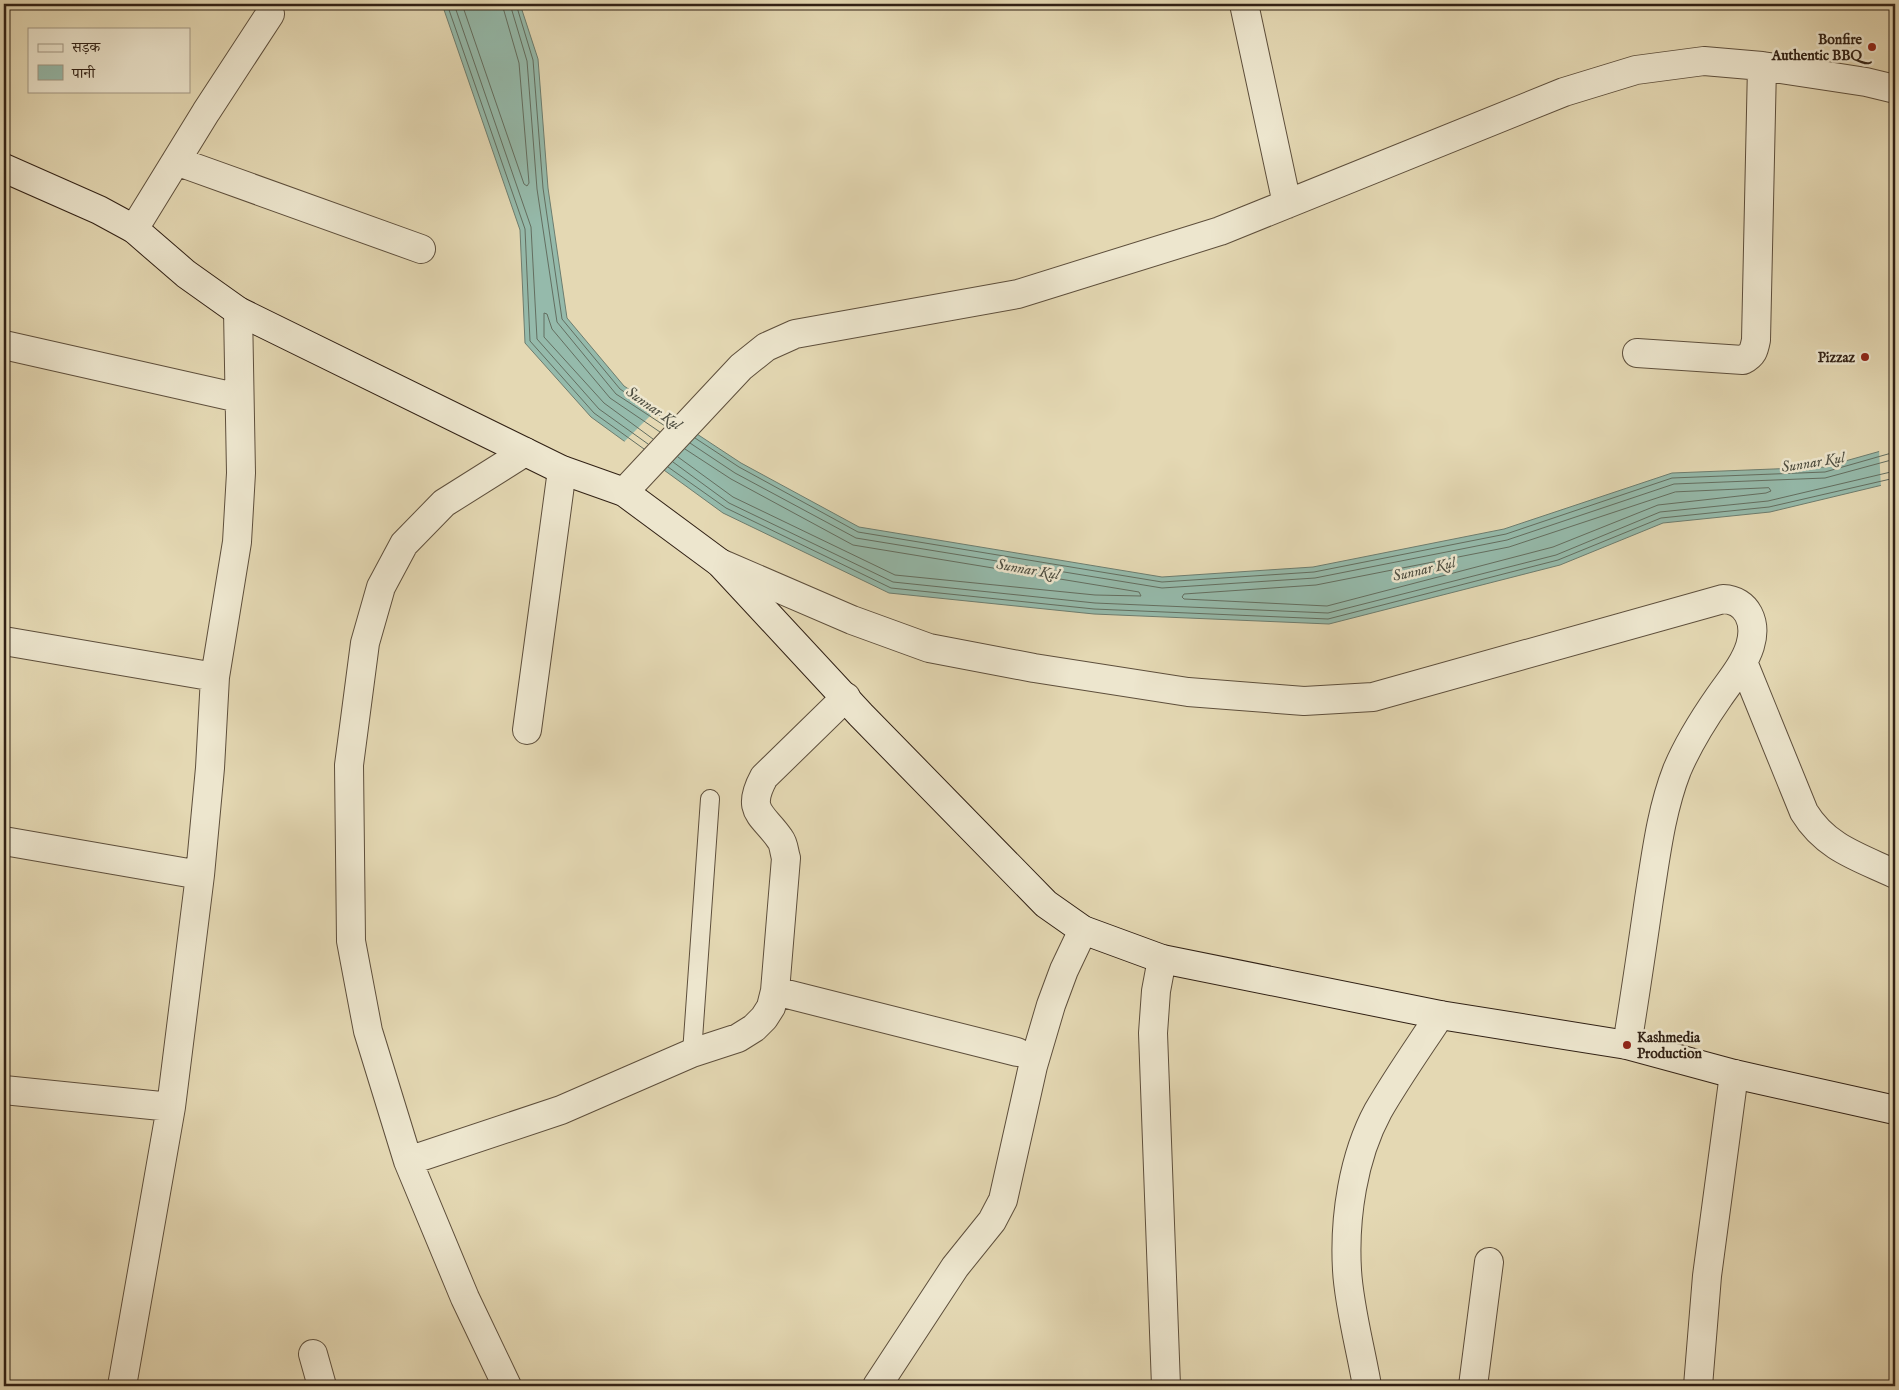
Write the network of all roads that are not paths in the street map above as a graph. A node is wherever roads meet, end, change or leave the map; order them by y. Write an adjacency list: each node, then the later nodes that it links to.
1 (1244, 4): 7 (street)
2 (270, 14): 5 (street)
3 (1762, 66): 4 (street); 7 (street); 12 (street)
4 (1895, 89)
5 (176, 161): 8 (street); 9 (street)
6 (4, 168): 8 (street)
7 (1287, 204): 16 (street)
8 (134, 229): 10 (street)
9 (421, 249)
10 (238, 311): 13 (street); 14 (street)
11 (4, 345): 13 (street)
12 (1637, 353)
13 (238, 398): 20 (street)
14 (525, 452): 15 (street); 38 (street)
15 (562, 470): 16 (street); 22 (street)
16 (624, 492): 17 (street)
17 (720, 563): 19 (street); 21 (street)
18 (4, 641): 20 (street)
19 (1743, 662): 26 (street); 31 (street)
20 (215, 678): 25 (street)
21 (846, 697): 27 (street); 29 (street)
22 (527, 730)
23 (710, 799): 33 (lane)
24 (4, 841): 25 (street)
25 (200, 874): 36 (street)
26 (1895, 874)
27 (1083, 930): 28 (street); 44 (street)
28 (1162, 959): 30 (street); 45 (street)
29 (775, 991): 32 (street); 33 (street)
30 (1440, 1015): 31 (street); 46 (street)
31 (1627, 1045): 34 (street)
32 (1017, 1052)
33 (692, 1053): 38 (street)
34 (1734, 1074): 37 (street); 48 (street)
35 (4, 1090): 36 (street)
36 (170, 1107): 41 (street)
37 (1895, 1110)
38 (408, 1161): 43 (street)
39 (1489, 1262): 47 (street)
40 (313, 1354): 42 (street)
41 (122, 1386)
42 (322, 1386)
43 (508, 1386)
44 (877, 1386)
45 (1166, 1386)
46 (1368, 1386)
47 (1473, 1386)
48 (1698, 1386)

